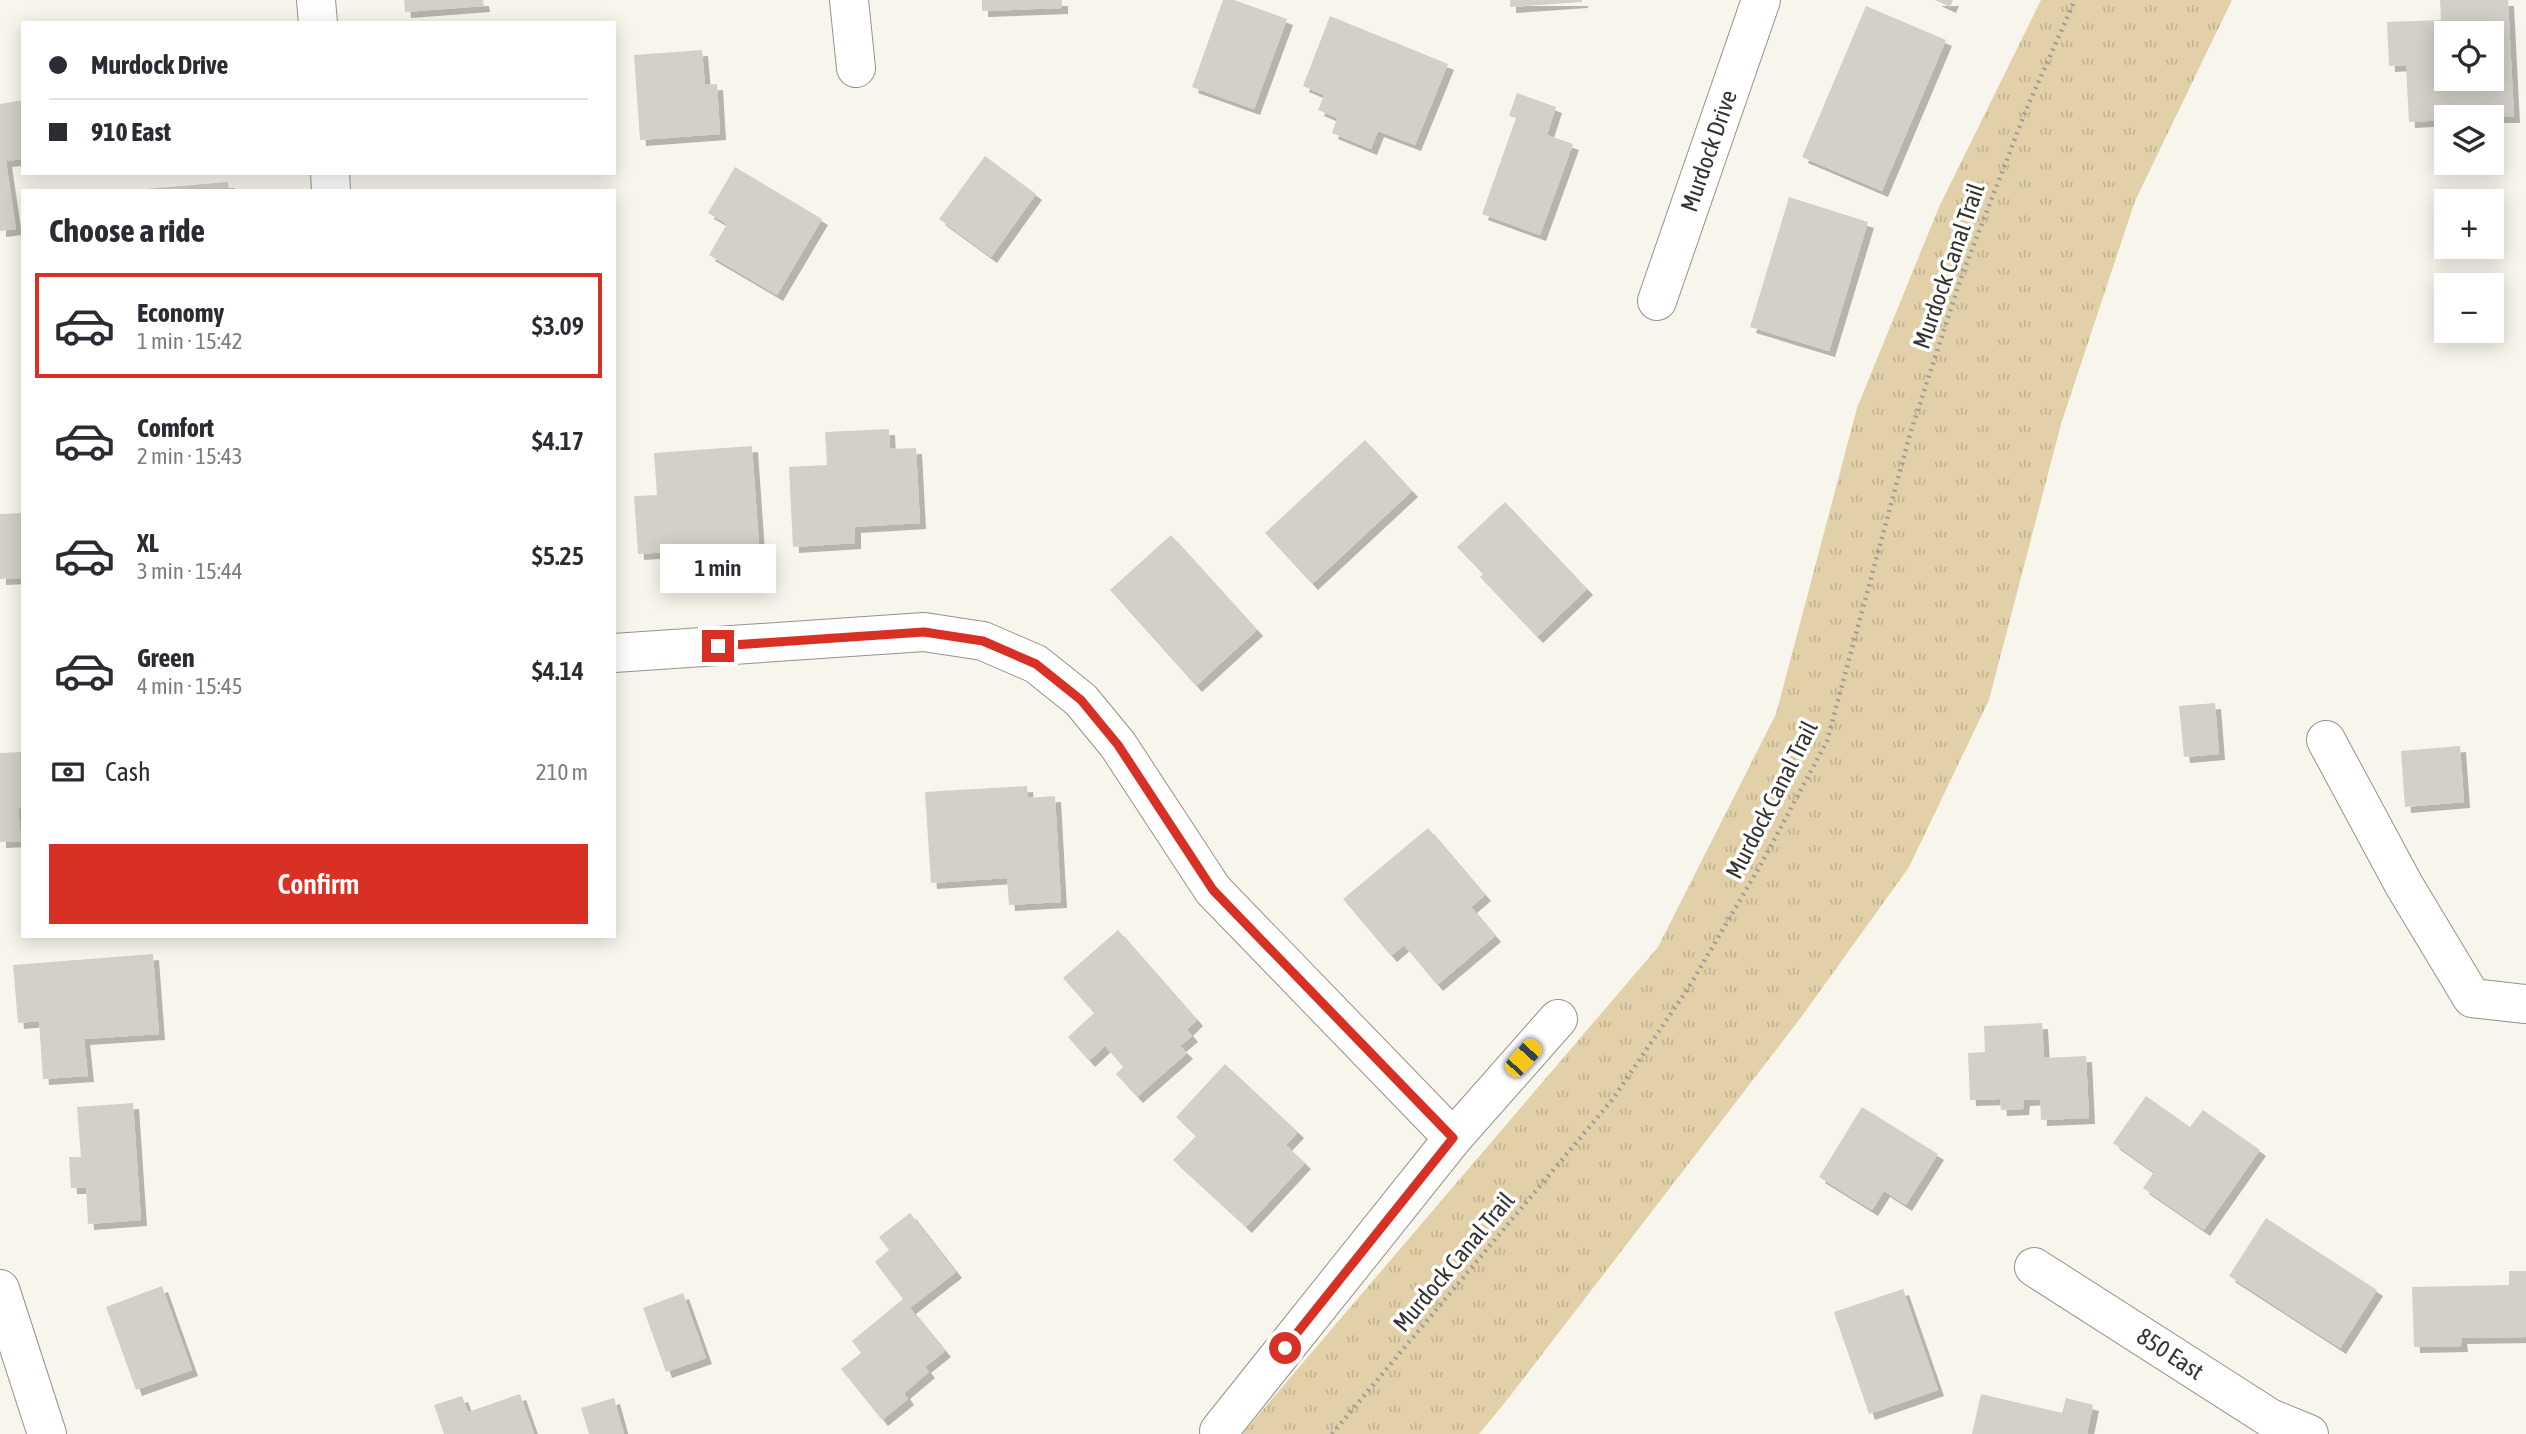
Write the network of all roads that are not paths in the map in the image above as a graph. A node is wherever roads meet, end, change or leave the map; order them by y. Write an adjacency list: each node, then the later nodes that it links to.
1 (316, 0): 4 (street)
2 (849, 0): 5 (street)
3 (1761, 0): 6 (street, Murdock Drive)
4 (318, 21)
5 (856, 68)
6 (1657, 301)
7 (616, 653): 11 (street)
8 (2326, 740): 9 (street)
9 (2526, 1004)
10 (1558, 1019): 11 (street)
11 (1453, 1138): 14 (street)
12 (2034, 1267): 16 (street, 850 East)
13 (0, 1289): 15 (street)
14 (1219, 1431)
15 (47, 1434)
16 (2309, 1434)

